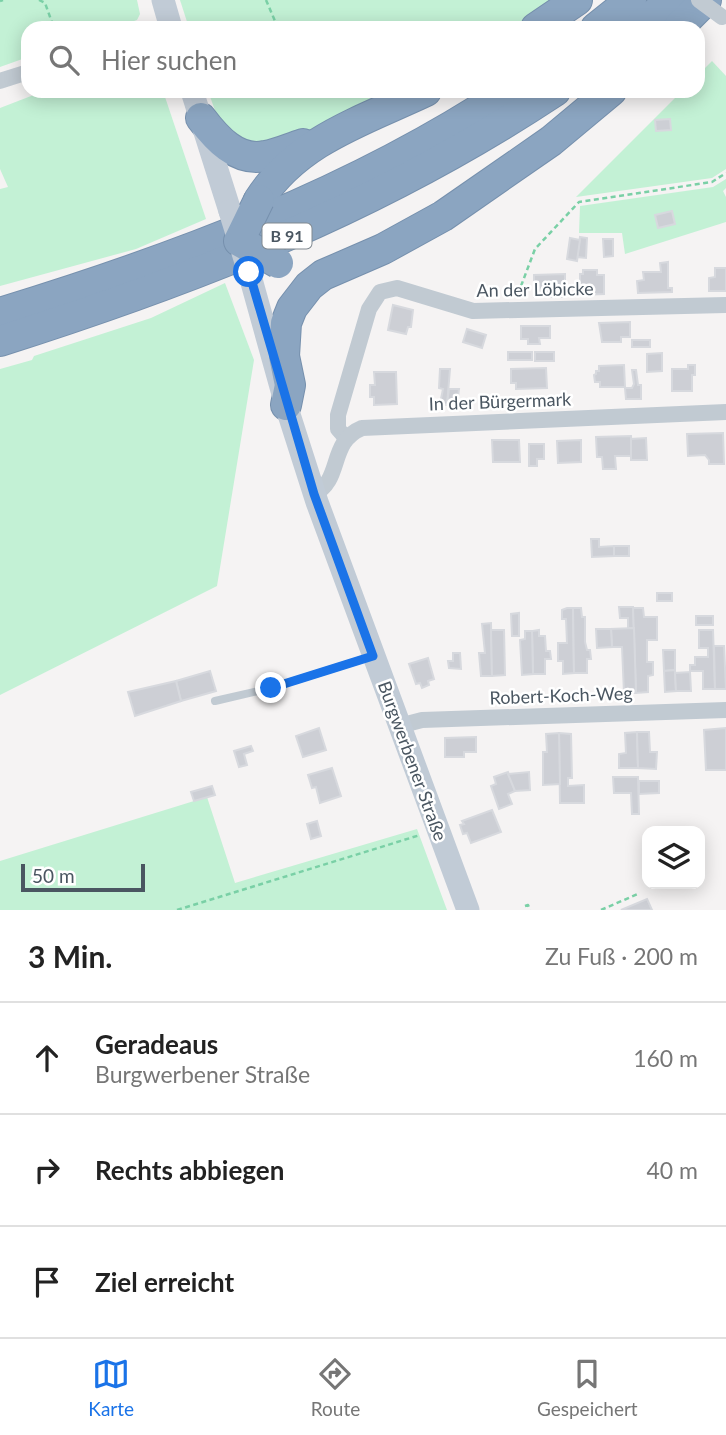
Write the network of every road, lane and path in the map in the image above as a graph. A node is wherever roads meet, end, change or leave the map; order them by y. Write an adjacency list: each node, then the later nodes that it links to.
1 (39, 0): 9 (path)
2 (163, 0): 10 (main road)
3 (266, 0): 11 (path)
4 (577, 0): 12 (highway)
5 (631, 0): 13 (highway)
6 (671, 0): 14 (highway)
7 (699, 0): 8 (street, bridge)
8 (718, 12): 15 (highway)
9 (51, 21)
10 (167, 21)
11 (275, 21)
12 (546, 21)
13 (605, 21)
14 (646, 21)
15 (696, 21)
16 (21, 74): 17 (street)
17 (0, 81)
18 (411, 98): 23 (highway)
19 (496, 98): 29 (highway, B 91)
20 (544, 98): 30 (highway, B 91)
21 (602, 98): 26 (highway)
22 (197, 104): 23 (highway); 25 (main road, Burgwerbener Straße, bridge)
23 (324, 138): 25 (highway, bridge)
24 (726, 173): 28 (path)
25 (239, 242): 26 (highway, bridge); 31 (main road, Burgwerbener Straße, bridge)
26 (344, 265): 31 (highway)
27 (726, 305): 28 (street, An der Löbicke)
28 (512, 310): 33 (street, An der Löbicke)
29 (0, 313)
30 (0, 341)
31 (286, 405): 34 (main road, Burgwerbener Straße)
32 (726, 412): 33 (street, In der Bürgermark)
33 (346, 438): 34 (street)
34 (314, 494): 35 (main road, Burgwerbener Straße)
35 (373, 656): 36 (lane); 38 (main road, Burgwerbener Straße)
36 (215, 701)
37 (726, 710): 38 (street, Robert-Koch-Weg)
38 (399, 726): 39 (main road, Burgwerbener Straße)
39 (437, 830): 42 (path); 43 (main road, Burgwerbener Straße)
40 (640, 893): 45 (path)
41 (525, 906): 44 (path)
42 (177, 910)
43 (468, 910)
44 (530, 910)
45 (601, 910)

